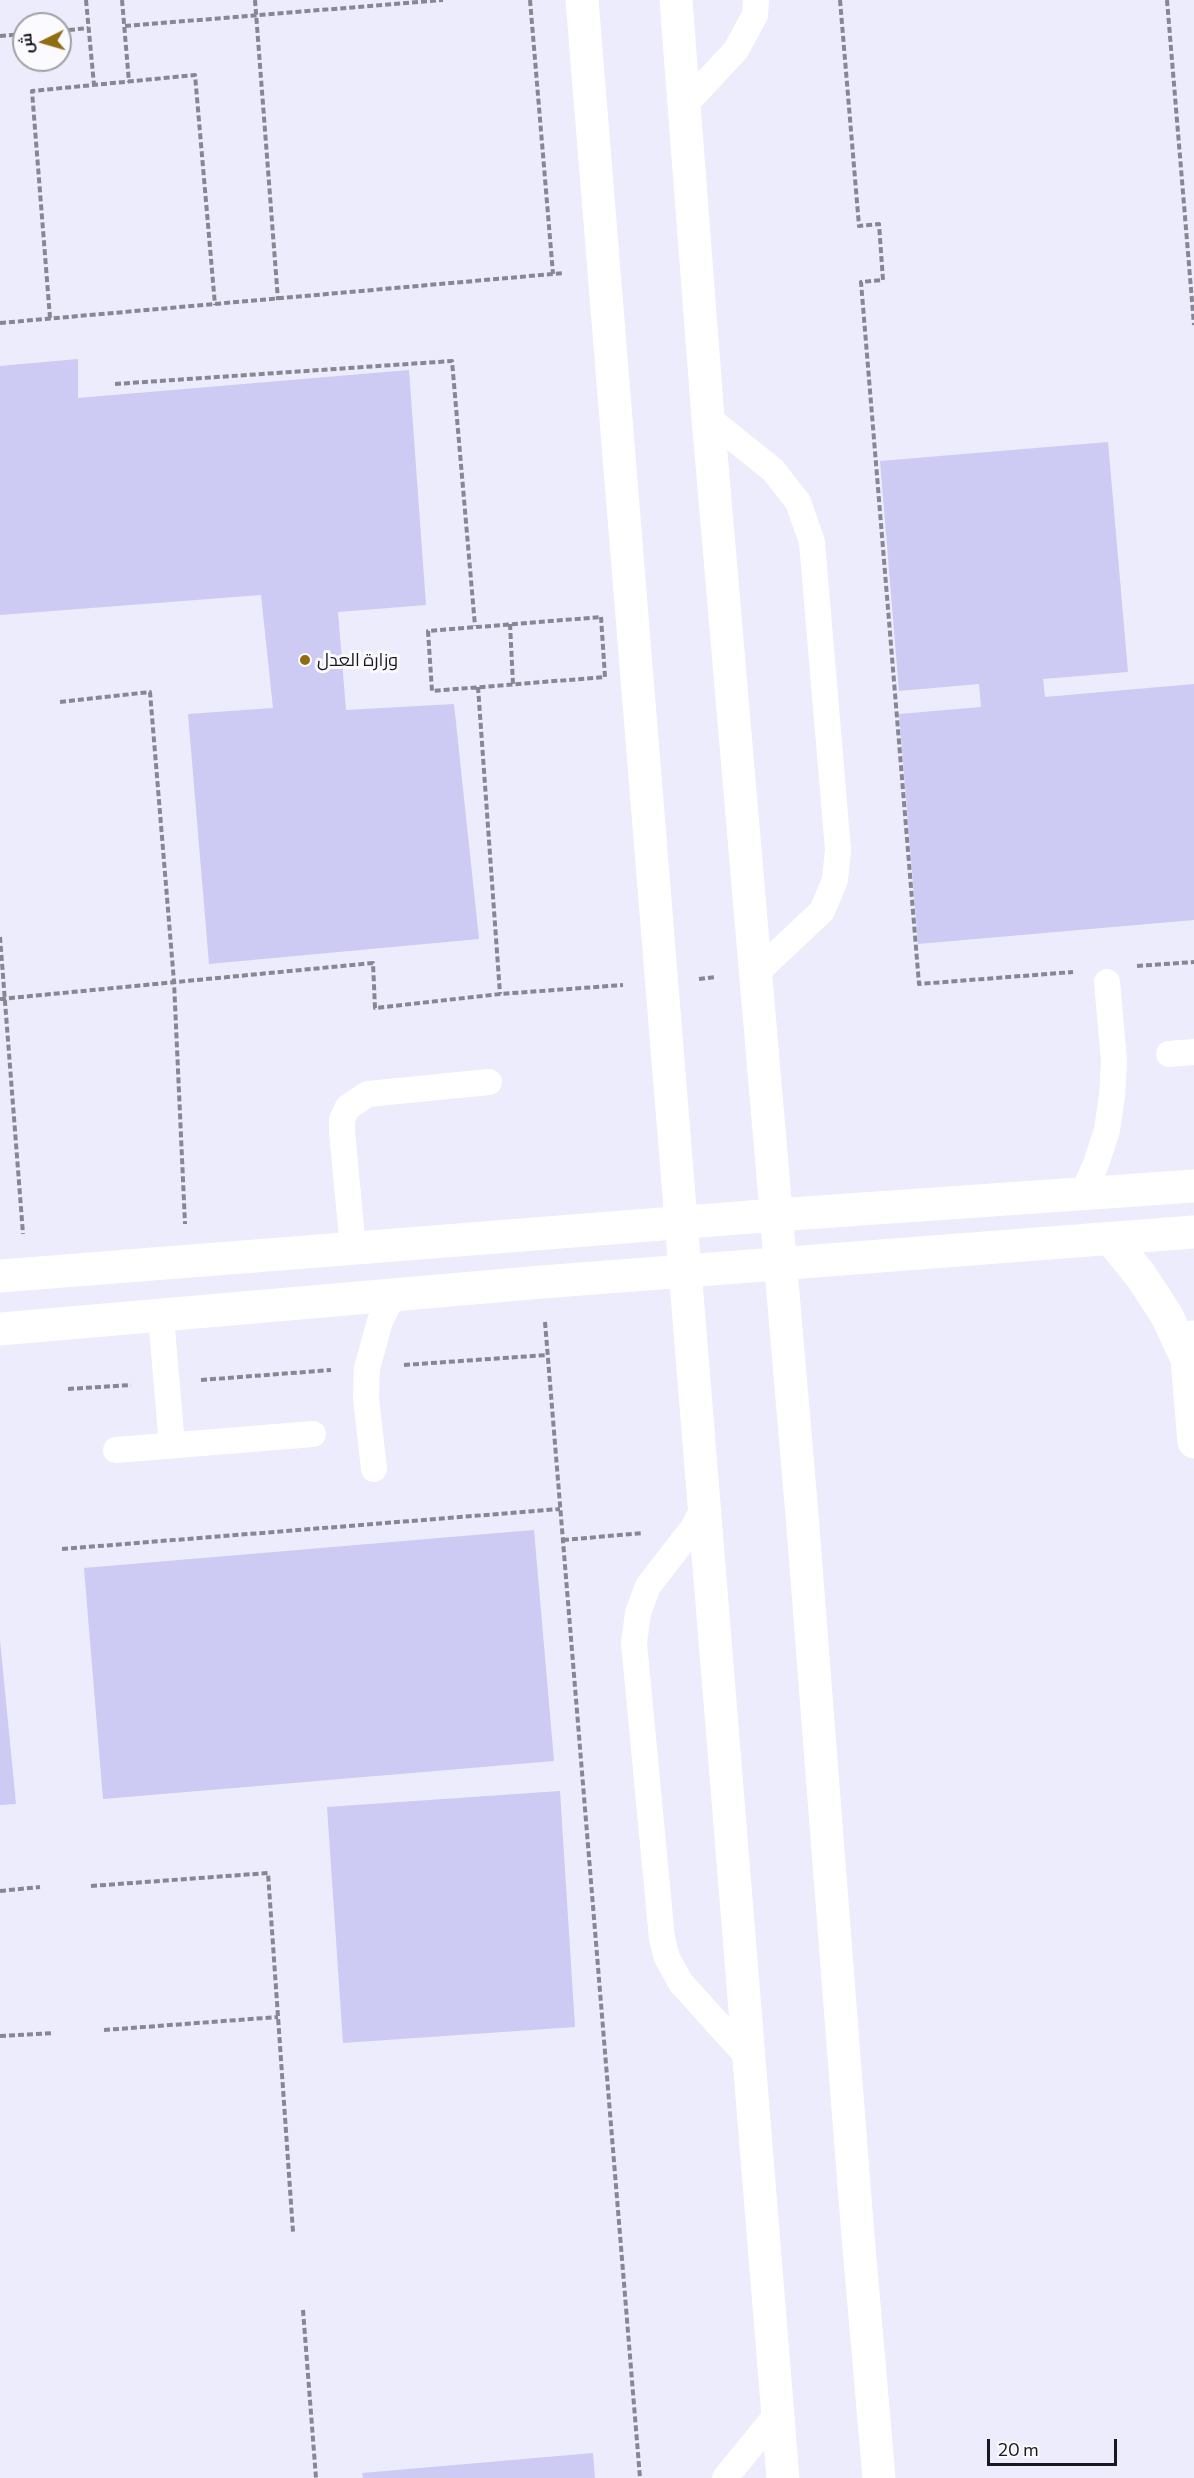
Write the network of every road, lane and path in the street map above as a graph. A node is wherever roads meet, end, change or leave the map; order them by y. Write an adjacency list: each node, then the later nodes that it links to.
1 (86, 0): 13 (path)
2 (122, 0): 12 (path)
3 (255, 0): 11 (path)
4 (442, 0): 11 (path)
5 (530, 0): 19 (path)
6 (582, 0): 18 (street)
7 (676, 0): 17 (street)
8 (756, 0): 17 (lane)
9 (840, 0): 34 (path)
10 (1167, 0): 24 (path)
11 (256, 15): 12 (path); 20 (path)
12 (125, 26): 15 (path)
13 (88, 28): 14 (path); 16 (path)
14 (72, 30)
15 (129, 82): 16 (path); 21 (path)
16 (94, 85): 22 (path)
17 (683, 107): 26 (street)
18 (604, 269): 19 (path); 39 (street)
19 (552, 274): 20 (path)
20 (278, 300): 21 (path)
21 (215, 305): 22 (path)
22 (50, 318): 23 (path)
23 (0, 323)
24 (1194, 325)
25 (115, 384): 28 (path)
26 (708, 418): 35 (street); 35 (lane)
27 (510, 624): 28 (path); 29 (path); 29 (path)
28 (476, 626): 30 (path)
29 (513, 684): 30 (path)
30 (478, 687): 40 (path)
31 (60, 702): 38 (path)
32 (0, 937): 41 (path)
33 (1194, 962): 36 (path)
34 (1079, 971)
35 (756, 973): 45 (street)
36 (1116, 975): 44 (lane)
37 (718, 977): 39 (path)
38 (174, 982): 40 (path); 41 (path); 50 (path)
39 (662, 982): 40 (path); 46 (street)
40 (500, 994)
41 (2, 999): 53 (path)
42 (489, 1082): 49 (lane)
43 (1194, 1186): 44 (street)
44 (1082, 1195): 45 (street)
45 (776, 1215): 46 (street); 51 (street)
46 (681, 1222): 49 (street); 52 (street)
47 (1194, 1232): 48 (street)
48 (1111, 1239): 51 (street); 58 (street)
49 (353, 1248): 50 (street)
50 (187, 1261): 53 (street)
51 (779, 1264): 52 (street); 87 (street)
52 (686, 1271): 54 (street); 69 (street)
53 (13, 1275)
54 (542, 1282): 55 (street); 59 (path)
55 (393, 1296): 56 (street); 60 (lane)
56 (161, 1317): 57 (street); 61 (lane)
57 (0, 1329)
58 (1191, 1344): 64 (street)
59 (547, 1355): 60 (path); 68 (path)
60 (367, 1368): 61 (path); 67 (lane)
61 (167, 1382): 62 (path); 65 (lane)
62 (68, 1389)
63 (314, 1434): 65 (lane)
64 (1194, 1442)
65 (172, 1445): 66 (lane)
66 (116, 1450)
67 (374, 1469)
68 (560, 1509): 70 (path); 71 (path)
69 (699, 1516): 70 (path); 79 (street); 79 (lane)
70 (563, 1540): 84 (path)
71 (63, 1549)
72 (91, 1886): 75 (path)
73 (40, 1887): 74 (path)
74 (0, 1891)
75 (278, 2017): 76 (path); 80 (path)
76 (104, 2030)
77 (54, 2033): 78 (path)
78 (0, 2036)
79 (748, 2057): 82 (street)
80 (293, 2232)
81 (303, 2310): 83 (path)
82 (778, 2413): 85 (lane); 86 (street)
83 (316, 2478)
84 (640, 2478)
85 (725, 2478)
86 (783, 2478)
87 (879, 2478)

